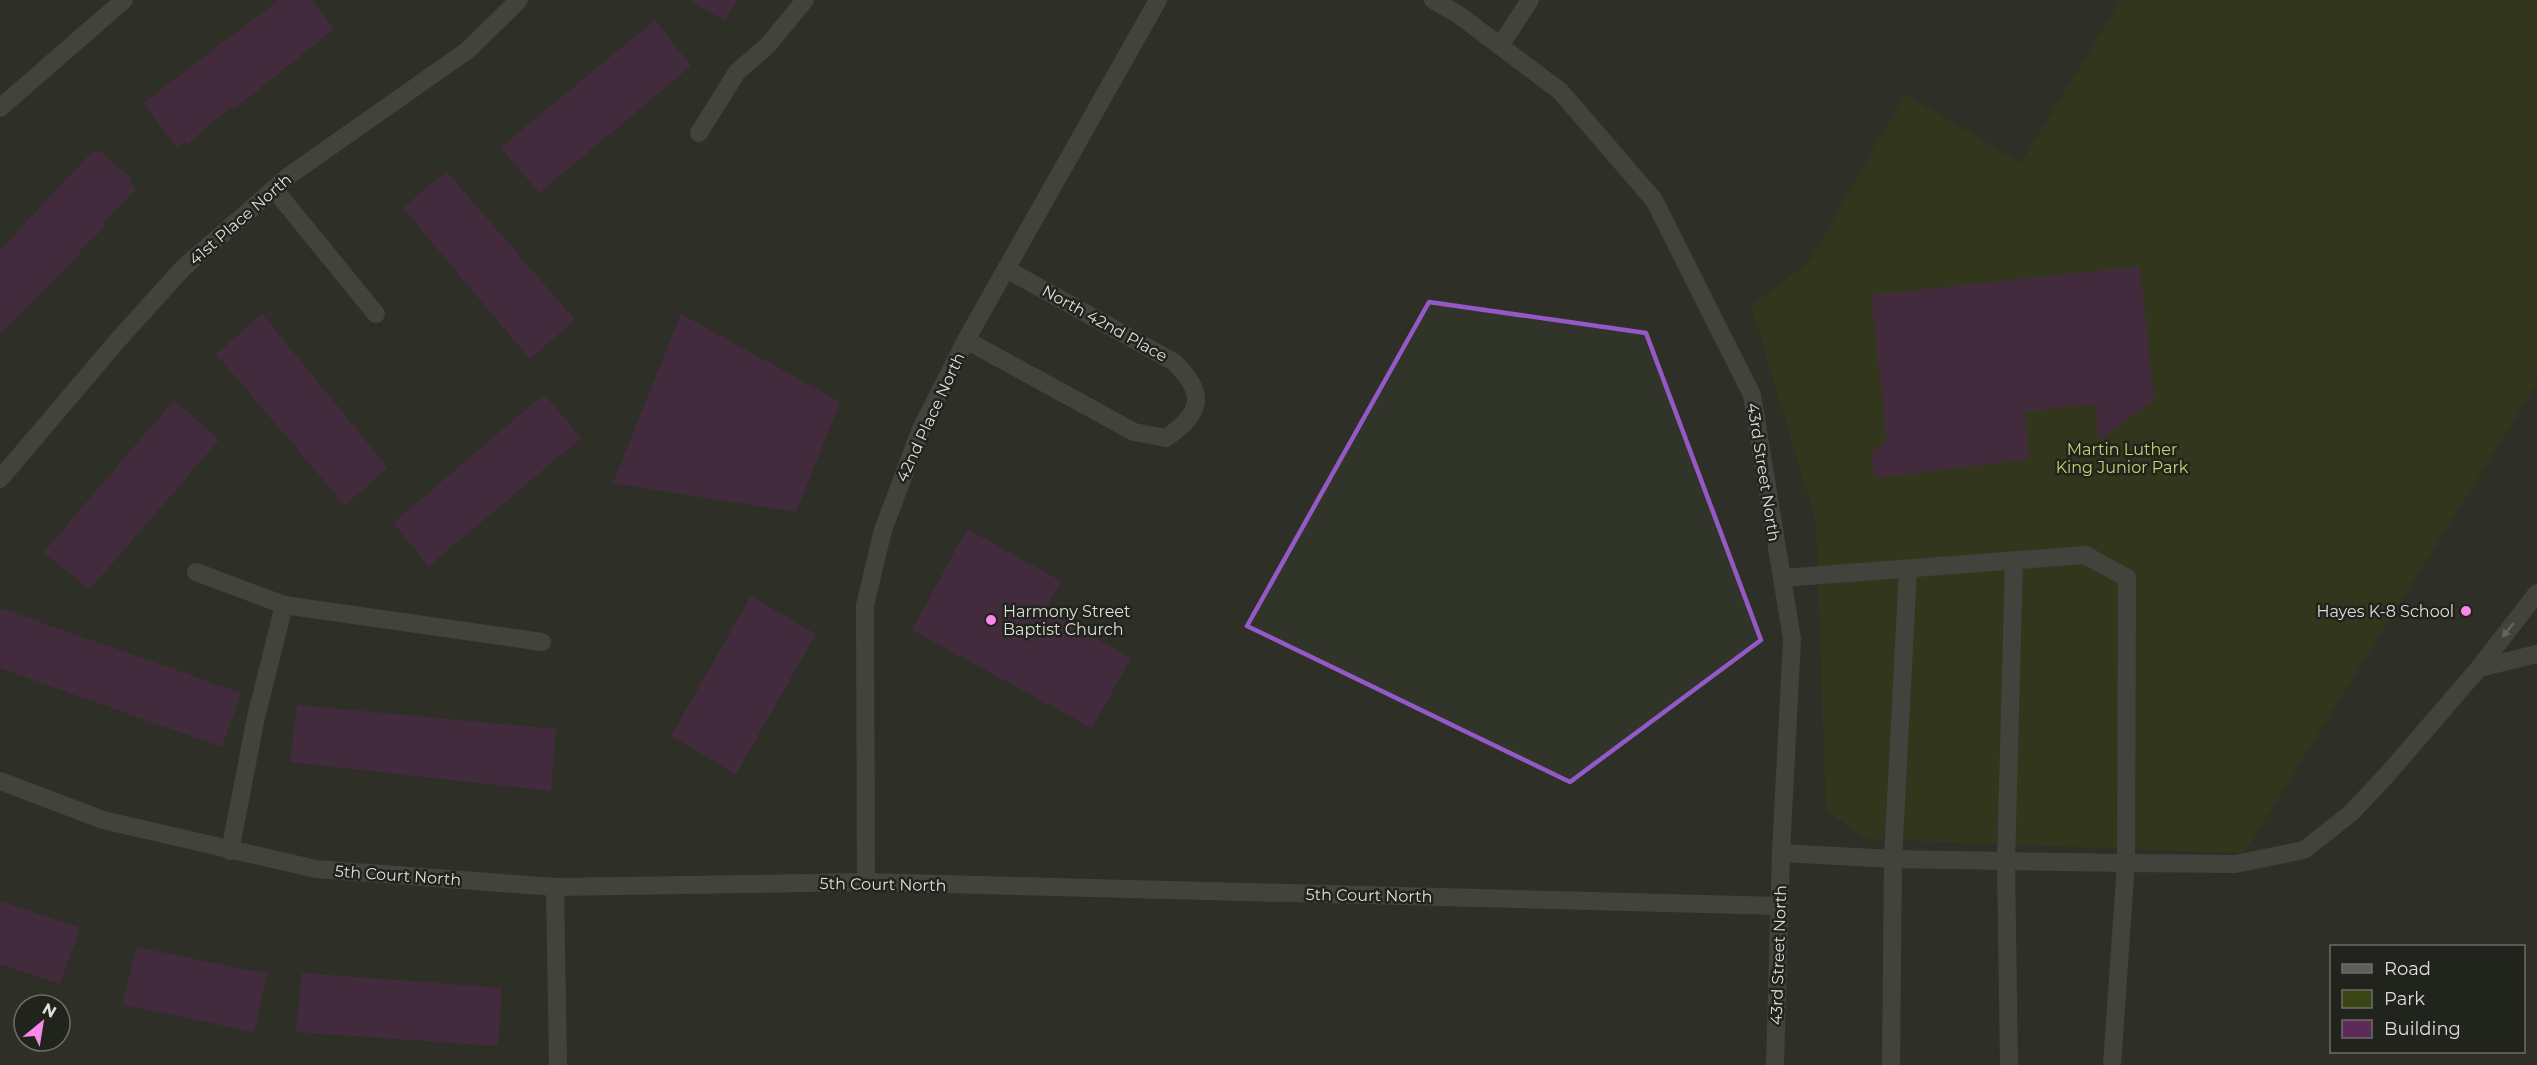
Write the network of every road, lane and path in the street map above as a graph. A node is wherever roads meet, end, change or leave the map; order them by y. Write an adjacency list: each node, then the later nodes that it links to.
1 (124, 0): 8 (street)
2 (519, 0): 10 (street, 41st Place North)
3 (805, 0): 9 (street)
4 (1158, 0): 11 (street, 42nd Place North)
5 (1433, 0): 7 (street, 43rd Street North)
6 (1530, 0): 7 (street)
7 (1500, 46): 18 (street, 43rd Street North)
8 (0, 108)
9 (699, 133)
10 (274, 189): 12 (street); 14 (street, 41st Place North)
11 (1006, 269): 13 (street, 42nd Place North); 13 (street, North 42nd Place)
12 (376, 314)
13 (966, 340): 30 (street, 42nd Place North)
14 (0, 479)
15 (2014, 560): 16 (street); 28 (street); 29 (street)
16 (1908, 569): 18 (street); 27 (street)
17 (196, 572): 20 (street)
18 (1782, 578): 26 (street, 43rd Street North)
19 (2537, 592): 23 (street, one-way to 23)
20 (284, 605): 21 (street); 25 (street)
21 (542, 642)
22 (2537, 654): 23 (street)
23 (2479, 668): 29 (street)
24 (0, 781): 25 (street, 5th Court North)
25 (230, 851): 31 (street, 5th Court North)
26 (1781, 853): 27 (street); 32 (street, 43rd Street North)
27 (1893, 860): 28 (street); 35 (street)
28 (2006, 862): 29 (street); 36 (street)
29 (2126, 863): 37 (street)
30 (866, 882): 31 (street, 5th Court North); 32 (street, 5th Court North)
31 (555, 887): 33 (street)
32 (1779, 906): 34 (street, 43rd Street North)
33 (558, 1065)
34 (1775, 1065)
35 (1892, 1065)
36 (2009, 1065)
37 (2112, 1065)

